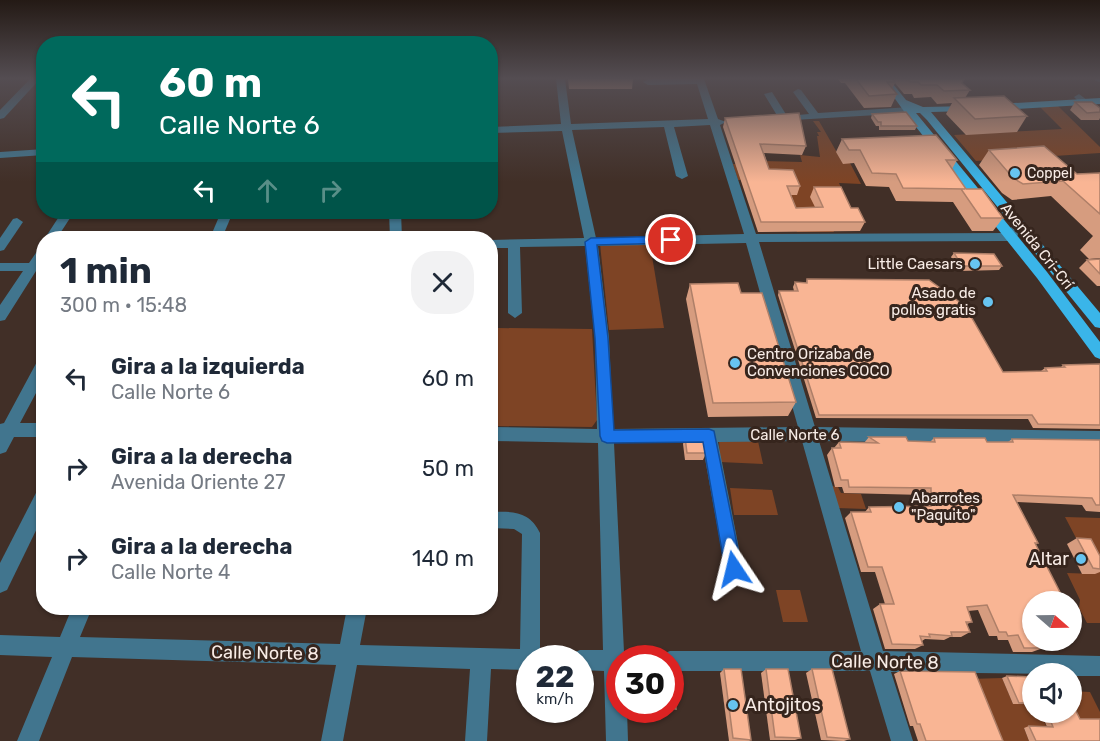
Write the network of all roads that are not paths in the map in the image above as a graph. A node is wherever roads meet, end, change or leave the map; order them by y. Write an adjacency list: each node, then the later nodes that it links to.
1 (564, 114): 14 (street)
2 (711, 114): 12 (street)
3 (781, 114): 9 (street)
4 (814, 114): 8 (street)
5 (845, 114): 8 (street)
6 (912, 114): 21 (main road, Avenida Cri-Crí)
7 (926, 114): 20 (main road, Avenida Cri-Crí)
8 (816, 117): 9 (street)
9 (784, 118): 10 (street)
10 (772, 119)
11 (737, 121): 12 (street)
12 (714, 122): 13 (street); 22 (street)
13 (668, 124): 14 (street); 18 (street)
14 (566, 126): 15 (street); 23 (street)
15 (498, 130)
16 (36, 153): 17 (street)
17 (0, 155)
18 (682, 176)
19 (17, 222): 26 (street)
20 (1020, 224): 21 (street); 31 (main road, Avenida Cri-Crí)
21 (1008, 237): 22 (street); 33 (main road, Avenida Cri-Crí)
22 (749, 239): 23 (street); 39 (street)
23 (591, 242): 25 (street); 41 (street)
24 (498, 244): 25 (street)
25 (514, 244): 30 (street)
26 (0, 247)
27 (0, 267): 28 (street)
28 (36, 267)
29 (36, 270): 32 (street)
30 (515, 313)
31 (1097, 315): 33 (street)
32 (0, 316)
33 (1078, 322): 34 (main road, Avenida Cri-Crí)
34 (1100, 352)
35 (36, 376): 36 (street)
36 (5, 430): 37 (street); 43 (street)
37 (36, 430)
38 (498, 434): 41 (street, Calle Norte 6)
39 (807, 434): 40 (street, Calle Norte 6); 42 (street, Calle Norte 6); 58 (street)
40 (709, 435): 41 (street, Calle Norte 6); 46 (street)
41 (607, 436): 52 (street)
42 (1100, 438)
43 (0, 447)
44 (36, 511): 47 (street)
45 (498, 520): 51 (street)
46 (734, 569)
47 (0, 583)
48 (79, 615): 53 (street)
49 (356, 615): 54 (street)
50 (0, 645): 53 (street, Calle Norte 8)
51 (530, 645)
52 (616, 645)
53 (66, 648): 54 (street, Calle Norte 8); 61 (street)
54 (349, 655): 55 (street, Calle Norte 8); 62 (street)
55 (481, 659): 56 (street, Calle Norte 8); 63 (street)
56 (516, 659)
57 (684, 661): 58 (street, Calle Norte 8)
58 (877, 661): 59 (street, Calle Norte 8); 65 (street)
59 (1100, 666)
60 (617, 723): 64 (street)
61 (28, 741)
62 (332, 741)
63 (476, 741)
64 (617, 741)
65 (902, 741)

